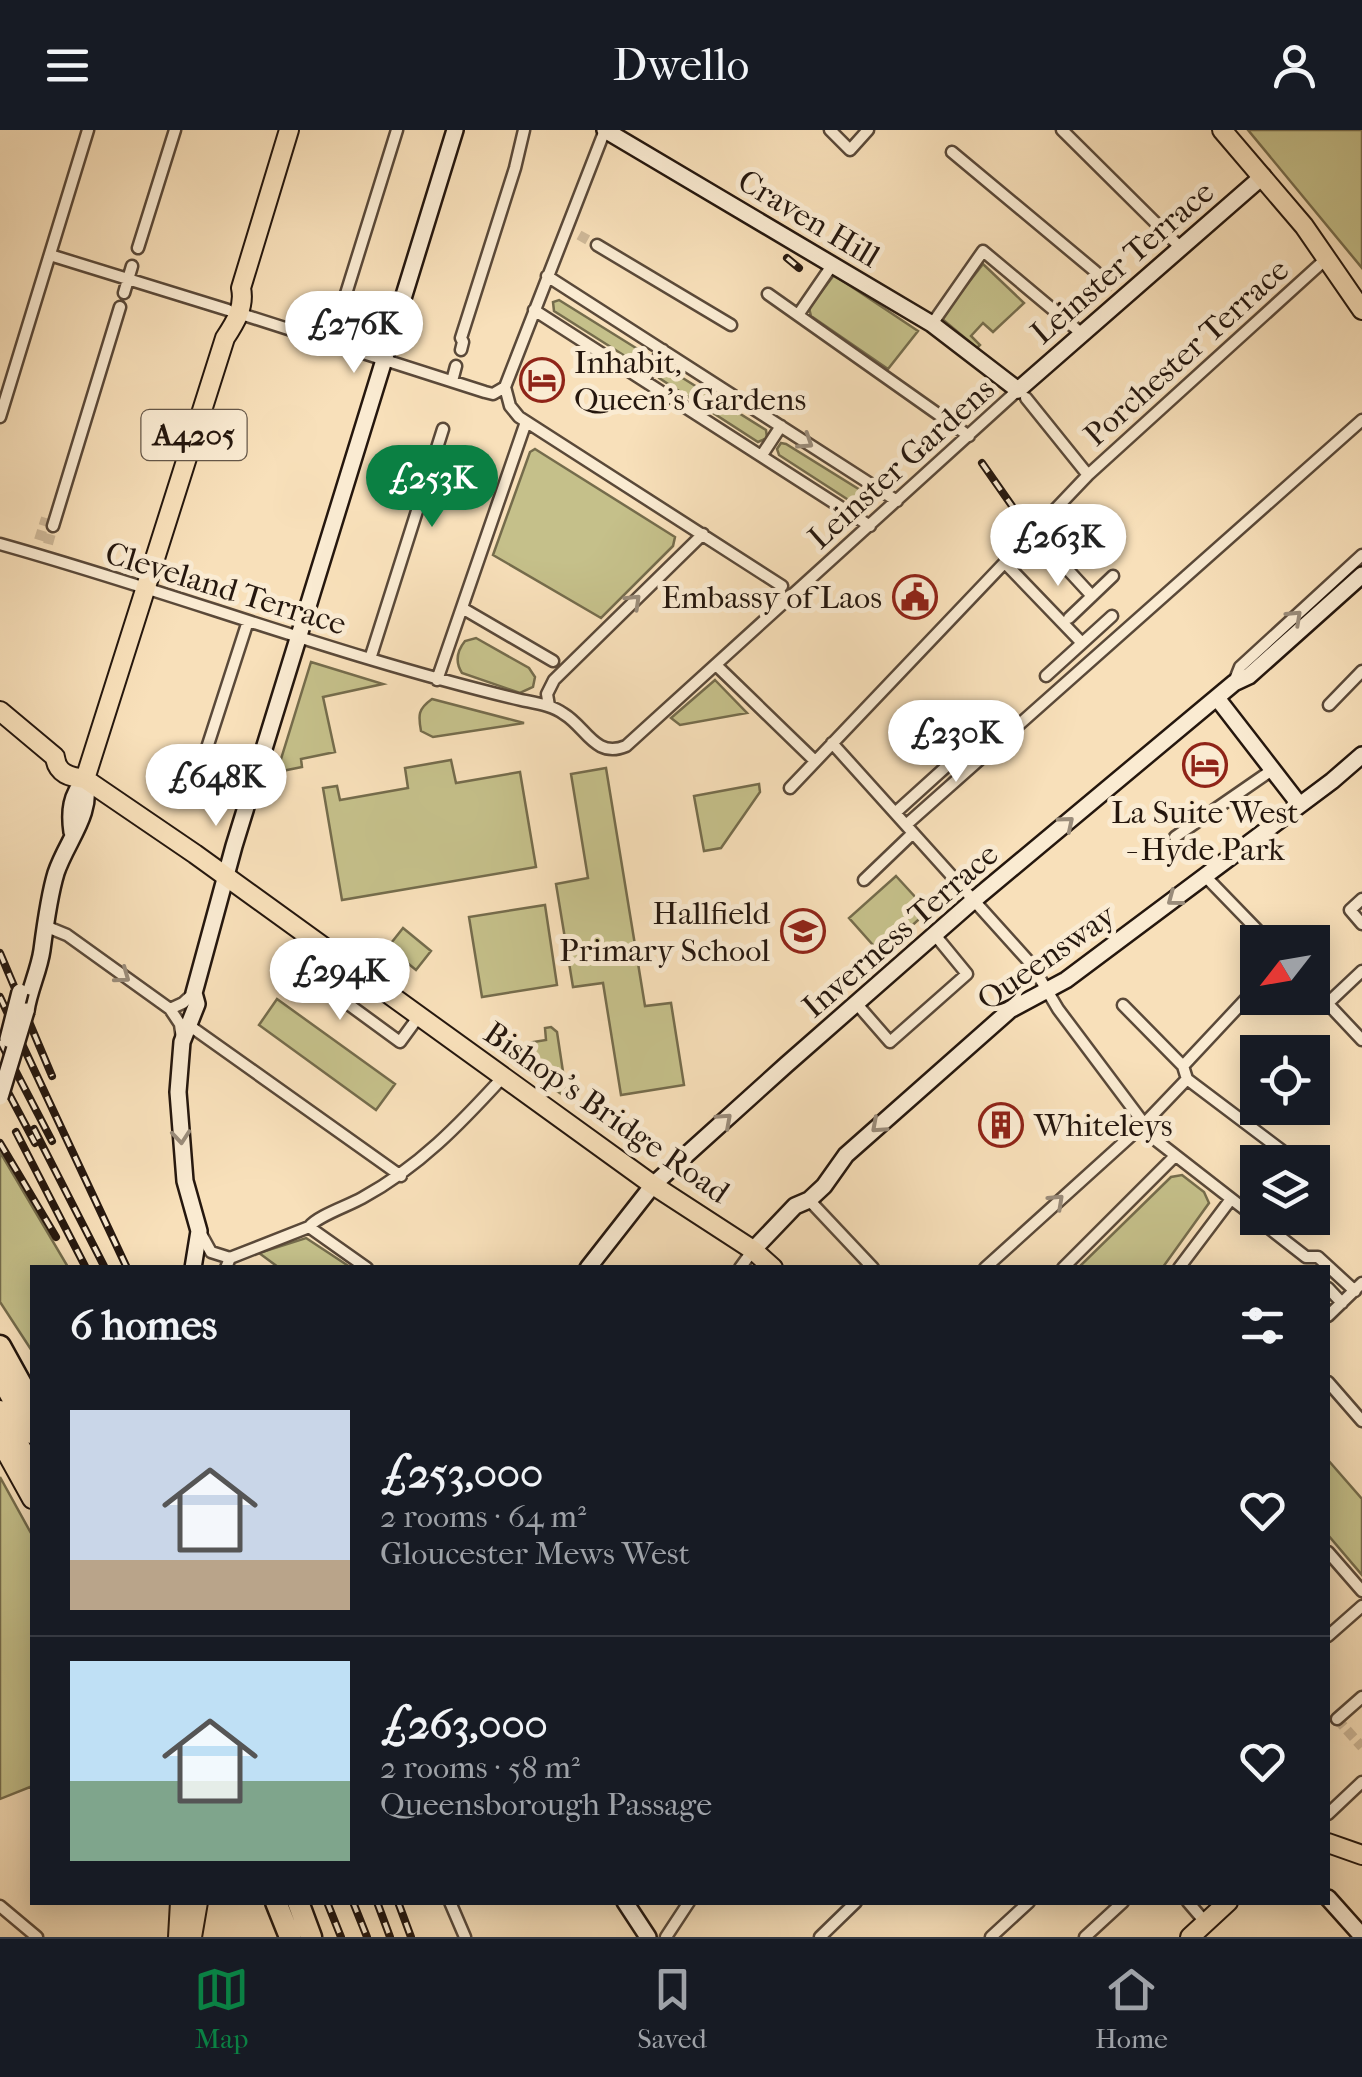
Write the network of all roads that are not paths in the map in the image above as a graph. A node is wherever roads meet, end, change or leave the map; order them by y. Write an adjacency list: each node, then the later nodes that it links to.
1 (88, 130): 19 (street)
2 (175, 130): 18 (street)
3 (289, 130): 31 (main road, A4205)
4 (397, 130): 36 (street)
5 (454, 130): 39 (street)
6 (524, 130): 37 (street)
7 (605, 130): 14 (street); 21 (street, Craven Hill)
8 (830, 130): 9 (street)
9 (868, 130)
10 (1062, 130): 17 (street)
11 (1222, 130): 13 (main road)
12 (952, 152): 23 (street)
13 (1263, 176): 17 (street, Leinster Terrace); 20 (main road)
14 (566, 228): 15 (street); 24 (street)
15 (579, 236)
16 (597, 245): 34 (street)
17 (1180, 246): 35 (street, Leinster Terrace)
18 (138, 248)
19 (50, 255): 25 (street); 45 (street)
20 (1327, 258): 30 (main road); 52 (street, Porchester Terrace)
21 (832, 264): 32 (street); 33 (street, Craven Hill)
22 (132, 266): 25 (street)
23 (1096, 272)
24 (547, 276): 29 (street); 38 (street)
25 (128, 280): 26 (street); 31 (street)
26 (124, 293)
27 (768, 294): 32 (street)
28 (120, 307): 54 (street)
29 (534, 310): 42 (street); 43 (street)
30 (1362, 310)
31 (233, 312): 36 (street); 66 (main road, A4205)
32 (798, 315): 50 (street)
33 (932, 324): 35 (street); 44 (street, Craven Hill)
34 (731, 325)
35 (1081, 333): 44 (street, Leinster Terrace)
36 (336, 344): 39 (street)
37 (461, 350)
38 (663, 350): 42 (street); 48 (street)
39 (383, 358): 41 (street); 72 (street)
40 (456, 366): 41 (street)
41 (452, 380): 43 (street)
42 (644, 380): 51 (street)
43 (505, 387): 47 (street)
44 (1022, 394): 50 (street, Leinster Gardens); 52 (street)
45 (0, 417)
46 (1362, 420): 97 (street)
47 (526, 422): 57 (street); 68 (street)
48 (781, 426): 51 (street); 53 (street, one-way to 53)
49 (443, 428): 74 (street)
50 (969, 436): 53 (street, Leinster Gardens)
51 (762, 454): 55 (street)
52 (1088, 475): 56 (street, Porchester Terrace)
53 (897, 502): 55 (street, Leinster Gardens)
54 (53, 526)
55 (870, 526): 76 (street, Leinster Gardens)
56 (1034, 533): 62 (street, Porchester Terrace); 67 (street)
57 (703, 534): 65 (street); 85 (street, one-way to 57)
58 (44, 542): 60 (street)
59 (0, 544): 60 (street, Cleveland Terrace)
60 (39, 555): 66 (street, Cleveland Terrace)
61 (1362, 555): 80 (street, Inverness Terrace, one-way to 61)
62 (1005, 563): 73 (street); 88 (street, Porchester Terrace)
63 (1362, 575): 80 (street, Inverness Terrace)
64 (1113, 576): 67 (street)
65 (782, 586)
66 (145, 590): 71 (street, Cleveland Terrace); 92 (main road, A4205)
67 (1092, 596): 70 (street)
68 (462, 608): 75 (street); 79 (street)
69 (1112, 616): 73 (street)
70 (1070, 618)
71 (248, 621): 72 (street, Cleveland Terrace); 93 (street)
72 (298, 636): 74 (street, Cleveland Terrace); 99 (street)
73 (1082, 644): 78 (street)
74 (370, 660): 79 (street, Cleveland Terrace)
75 (553, 661)
76 (716, 665): 85 (street, Leinster Gardens); 90 (street)
77 (1362, 672): 81 (street)
78 (1046, 676)
79 (437, 680): 85 (street, Cleveland Terrace)
80 (1234, 683): 83 (street, Inverness Terrace)
81 (1350, 683): 82 (street); 84 (street)
82 (1362, 694)
83 (1217, 698): 91 (street); 103 (street, Inverness Terrace, one-way to 83)
84 (1329, 705)
85 (549, 706)
86 (0, 711): 92 (main road, Bishop's Bridge Road)
87 (990, 727): 96 (street)
88 (832, 743): 90 (street, Porchester Terrace); 96 (street)
89 (1362, 754): 95 (street, Queensway)
90 (815, 761): 94 (street, Porchester Terrace)
91 (1272, 770): 95 (street); 98 (street)
92 (85, 779): 99 (main road, Bishop's Bridge Road); 106 (street)
93 (195, 786)
94 (790, 788)
95 (1299, 804): 100 (street, Queensway)
96 (895, 813): 97 (street)
97 (909, 829): 101 (street); 103 (street)
98 (1175, 837)
99 (226, 876): 108 (main road, Bishop's Bridge Road); 112 (street)
100 (1205, 876): 105 (street); 111 (street, Queensway, one-way to 111)
101 (864, 880)
102 (1362, 899): 104 (street)
103 (974, 900): 107 (street, Inverness Terrace); 111 (street)
104 (1362, 924)
105 (1253, 925)
106 (44, 931): 110 (street); 118 (street, one-way to 118)
107 (934, 935): 114 (street, Inverness Terrace); 114 (street)
108 (322, 946): 119 (main road, Bishop's Bridge Road); 119 (street)
109 (1362, 971): 113 (street)
110 (27, 988): 123 (street, bridge); 126 (street, bridge)
111 (1046, 992): 127 (street); 133 (street, Queensway, one-way to 133)
112 (194, 994): 118 (street); 120 (street)
113 (1330, 1001)
114 (856, 1002): 131 (street, Inverness Terrace, one-way to 114)
115 (1124, 1005): 124 (street)
116 (1330, 1005): 121 (street)
117 (1240, 1007): 124 (street)
118 (170, 1009): 122 (street)
119 (419, 1016): 125 (main road, Bishop's Bridge Road)
120 (190, 1026): 122 (street); 130 (street)
121 (1362, 1040)
122 (182, 1042): 136 (street, one-way to 136)
123 (0, 1067)
124 (1185, 1072): 127 (street); 128 (street)
125 (502, 1076): 130 (street); 131 (main road, Bishop's Bridge Road)
126 (0, 1097)
127 (1143, 1126): 129 (street); 147 (street, one-way to 127)
128 (1276, 1145)
129 (1175, 1156): 132 (street); 148 (street)
130 (401, 1176): 134 (street)
131 (653, 1186): 138 (main road, Bishop's Bridge Road); 143 (street, Inverness Terrace)
132 (1231, 1199): 139 (street); 149 (street)
133 (808, 1200): 138 (street, Queensway); 146 (street)
134 (335, 1213): 135 (street); 137 (street)
135 (309, 1227): 137 (street); 140 (street)
136 (199, 1231): 140 (street); 141 (street)
137 (324, 1237): 142 (street)
138 (753, 1250): 144 (street, Queensway); 145 (main road, Bishop's Bridge Road)
139 (1307, 1262): 150 (street)
140 (228, 1263)
141 (194, 1265)
142 (364, 1265)
143 (590, 1265)
144 (742, 1265)
145 (769, 1265)
146 (871, 1265)
147 (988, 1265)
148 (1065, 1265)
149 (1181, 1265)
150 (1329, 1265)
151 (1330, 1266): 152 (street)
152 (1358, 1287): 154 (street)
153 (1330, 1290): 154 (street)
154 (1342, 1303): 155 (street)
155 (1330, 1314)
156 (0, 1346): 159 (highway)
157 (0, 1376): 162 (highway)
158 (1330, 1384): 161 (street)
159 (30, 1400)
160 (0, 1411): 164 (highway)
161 (1362, 1421)
162 (30, 1429)
163 (0, 1441): 165 (main road)
164 (30, 1466)
165 (30, 1496)
166 (1330, 1554): 167 (street)
167 (1362, 1590)
168 (1362, 1606): 169 (street)
169 (1330, 1634)
170 (1362, 1697): 171 (street)
171 (1337, 1720)
172 (1362, 1782): 173 (street)
173 (1330, 1812)
174 (1330, 1844): 175 (main road)
175 (1362, 1856)
176 (1330, 1900): 191 (street)
177 (180, 1905): 193 (main road)
178 (197, 1905): 194 (main road)
179 (277, 1905): 195 (highway)
180 (299, 1905): 196 (highway)
181 (451, 1905): 197 (street)
182 (628, 1905): 198 (street)
183 (688, 1905): 199 (street)
184 (853, 1905): 200 (street)
185 (1026, 1905): 201 (street)
186 (1121, 1905): 202 (street)
187 (1189, 1905): 190 (street)
188 (1225, 1905): 190 (main road)
189 (0, 1906): 192 (street)
190 (1198, 1932)
191 (1362, 1936)
192 (37, 1937)
193 (178, 1937)
194 (192, 1937)
195 (290, 1937)
196 (312, 1937)
197 (464, 1937)
198 (648, 1937)
199 (666, 1937)
200 (820, 1937)
201 (992, 1937)
202 (1085, 1937)

